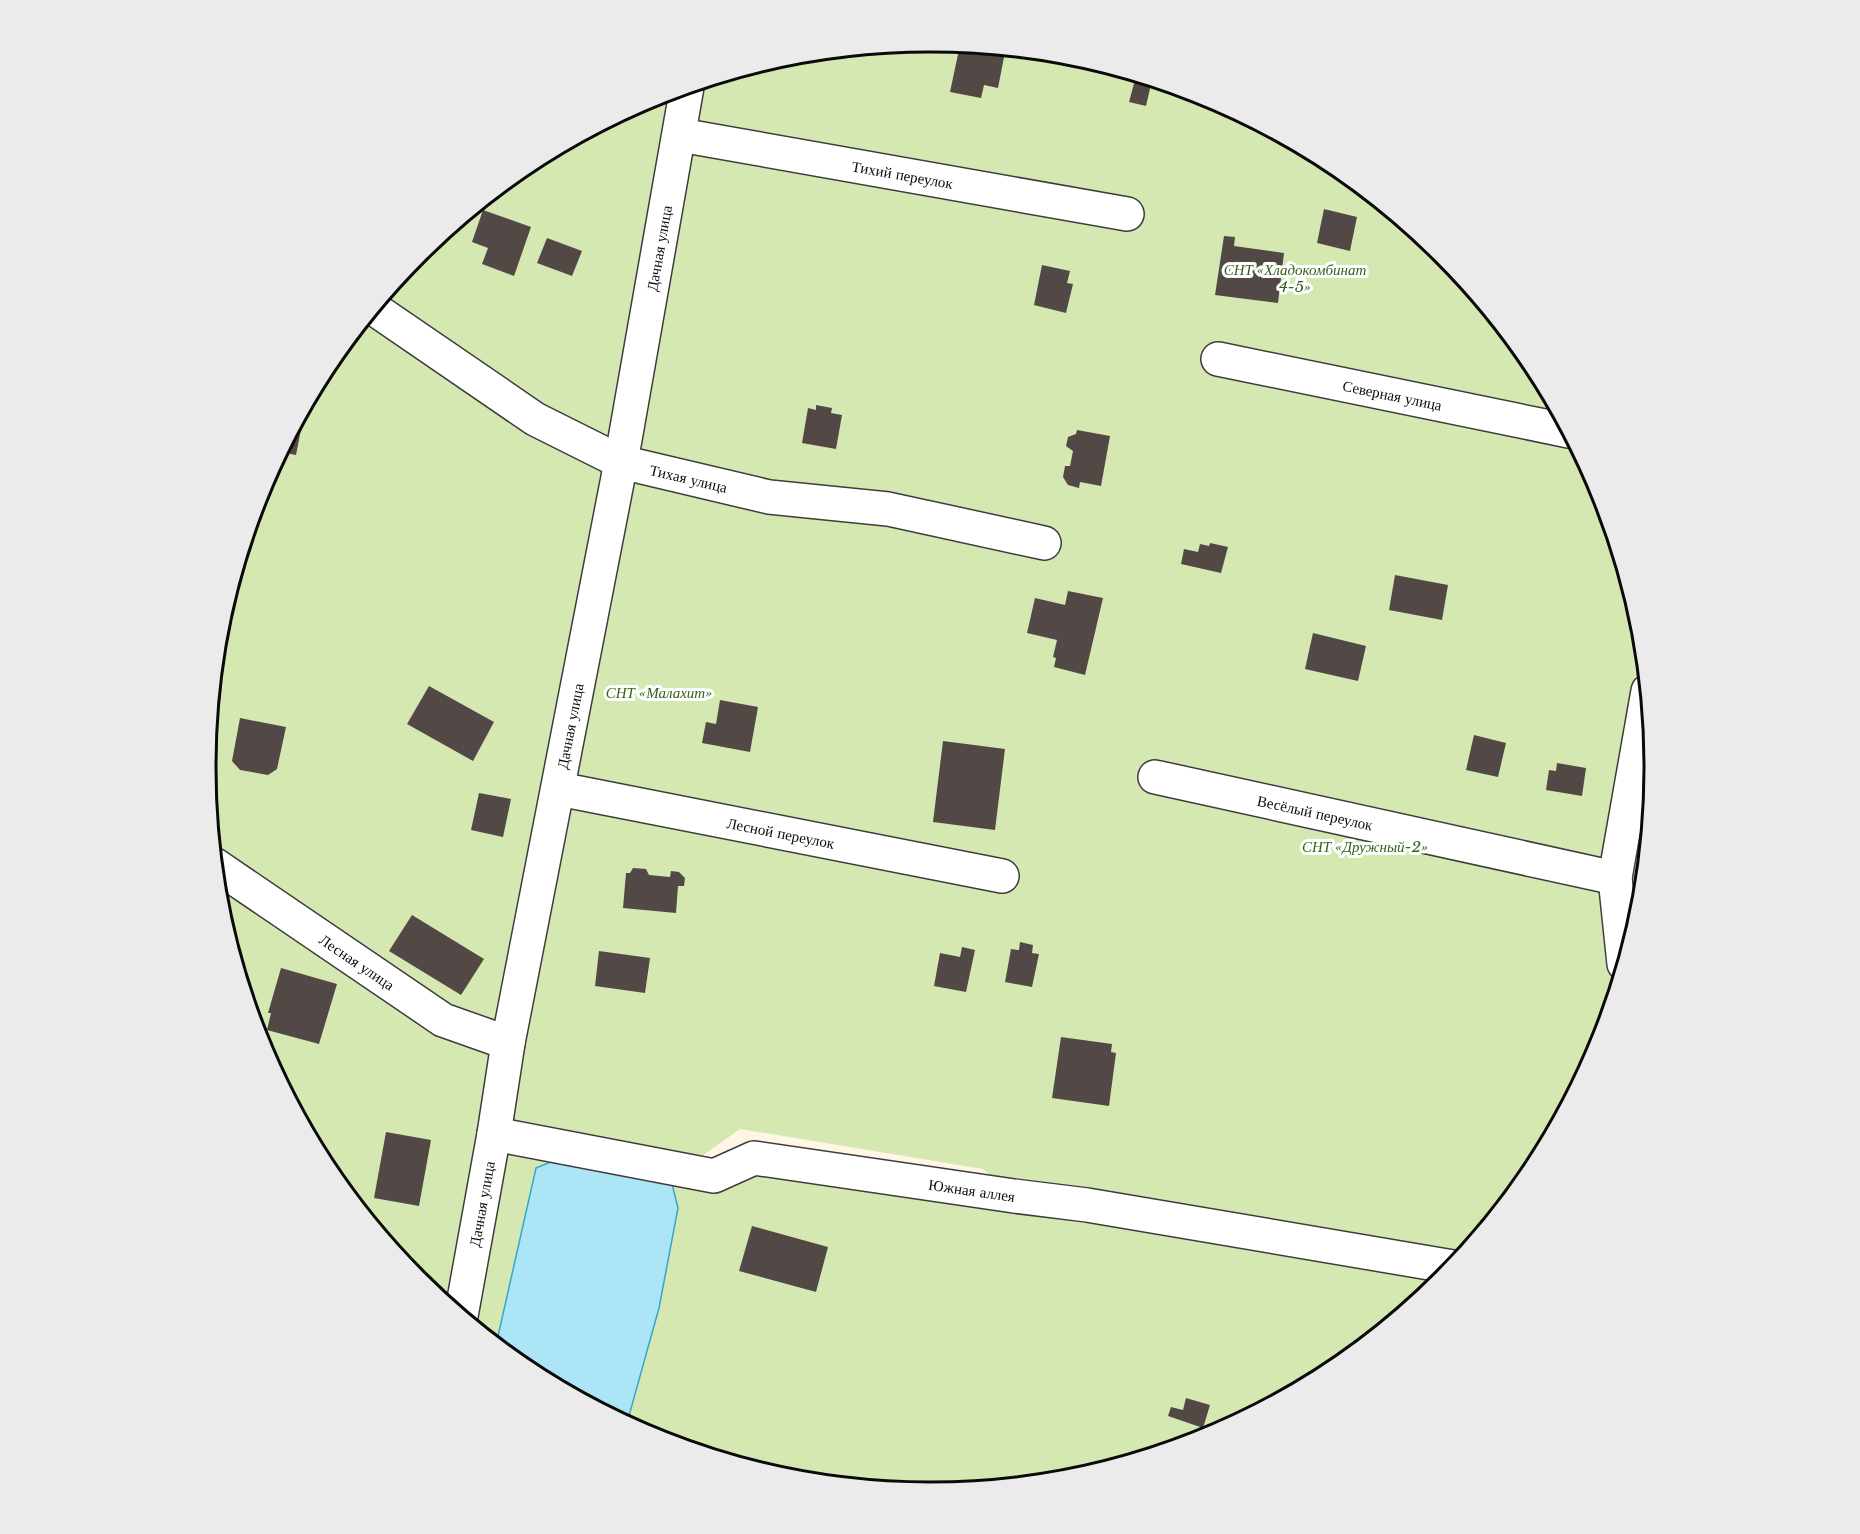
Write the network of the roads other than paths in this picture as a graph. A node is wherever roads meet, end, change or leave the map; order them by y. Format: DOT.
graph roads {
  1 [pos="686,96"];
  2 [pos="680,135"];
  3 [pos="1128,214"];
  4 [pos="380,312"];
  5 [pos="1218,359"];
  6 [pos="1559,429"];
  7 [pos="621,462"];
  8 [pos="1044,543"];
  9 [pos="1643,720"];
  10 [pos="1155,777"];
  11 [pos="559,789"];
  12 [pos="224,871"];
  13 [pos="1002,876"];
  14 [pos="1615,878"];
  15 [pos="1622,944"];
  16 [pos="508,1042"];
  17 [pos="494,1134"];
  18 [pos="1442,1265"];
  19 [pos="463,1307"];
  1 -- 2 [label="street, Дачная улица"];
  2 -- 3 [label="street, Тихий переулок"];
  2 -- 7 [label="street, Дачная улица"];
  4 -- 7 [label="street, Тихая улица"];
  5 -- 6 [label="street, Северная улица"];
  7 -- 8 [label="street, Тихая улица"];
  7 -- 11 [label="street, Дачная улица"];
  9 -- 14 [label="street"];
  10 -- 14 [label="street, Весёлый переулок"];
  11 -- 13 [label="street, Лесной переулок"];
  11 -- 16 [label="street, Дачная улица"];
  12 -- 16 [label="street, Лесная улица"];
  14 -- 15 [label="street"];
  16 -- 17 [label="street, Дачная улица"];
  17 -- 18 [label="street, Южная аллея"];
  17 -- 19 [label="street, Дачная улица"];
}
